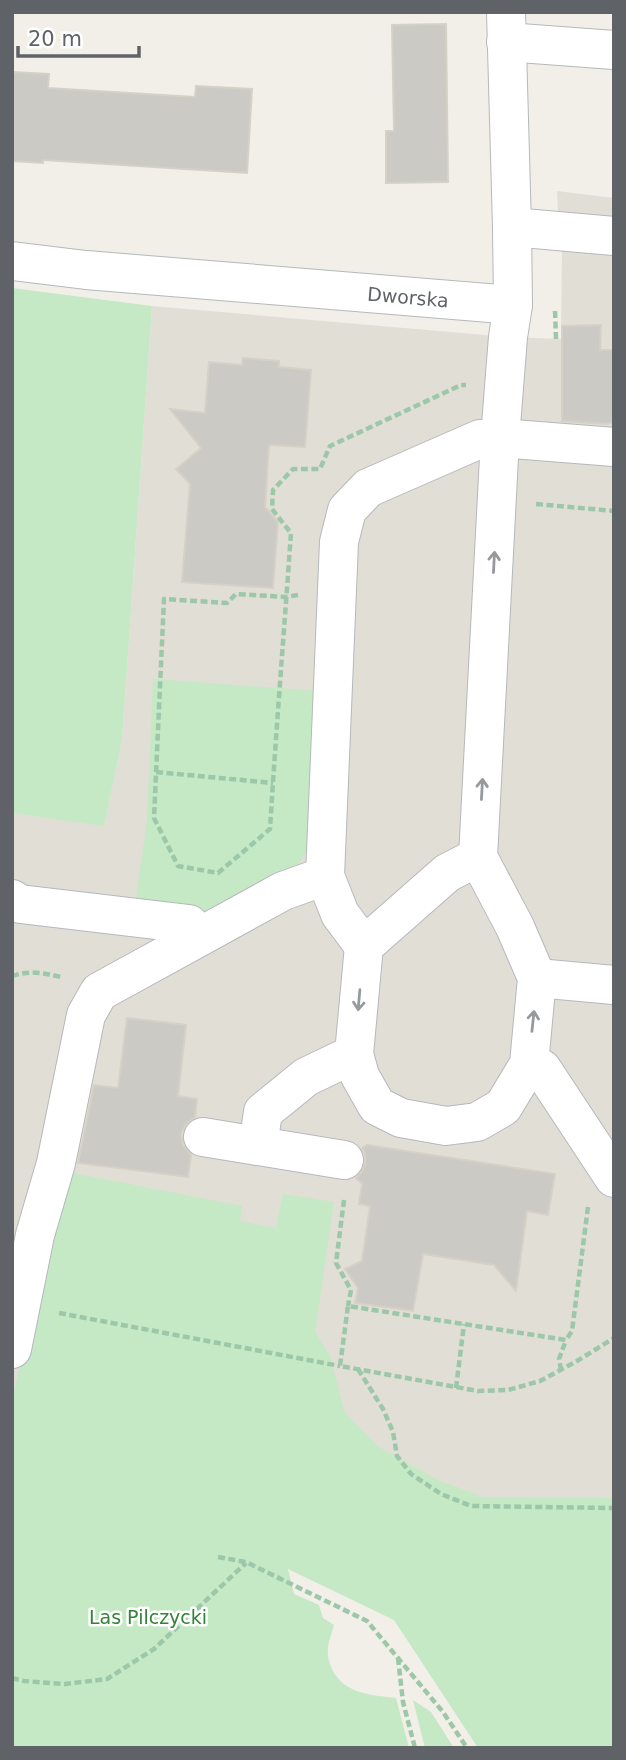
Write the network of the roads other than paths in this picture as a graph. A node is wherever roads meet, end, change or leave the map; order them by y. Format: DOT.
graph roads {
  1 [pos="506,27"];
  2 [pos="614,50"];
  3 [pos="512,227"];
  4 [pos="614,236"];
  5 [pos="12,261"];
  6 [pos="513,306"];
  7 [pos="500,438"];
  8 [pos="614,447"];
  9 [pos="478,857"];
  10 [pos="326,876"];
  11 [pos="12,899"];
  12 [pos="199,937"];
  13 [pos="364,946"];
  14 [pos="537,978"];
  15 [pos="614,985"];
  16 [pos="354,1054"];
  17 [pos="528,1064"];
  18 [pos="203,1137"];
  19 [pos="258,1146"];
  20 [pos="344,1160"];
  21 [pos="605,1165"];
  22 [pos="12,1349"];
  1 -- 2 [label="street"];
  1 -- 3 [label="street"];
  3 -- 4 [label="street"];
  3 -- 6 [label="street"];
  5 -- 6 [label="street, Dworska"];
  6 -- 7 [label="street"];
  7 -- 8 [label="street"];
  9 -- 7 [label="street, one-way"];
  7 -- 10 [label="street"];
  9 -- 13 [label="street"];
  9 -- 14 [label="street"];
  10 -- 12 [label="street"];
  10 -- 13 [label="street"];
  11 -- 12 [label="street"];
  12 -- 22 [label="street"];
  13 -- 16 [label="street, one-way"];
  14 -- 15 [label="street"];
  17 -- 14 [label="street, one-way"];
  16 -- 17 [label="street"];
  16 -- 19 [label="street"];
  17 -- 21 [label="street"];
  18 -- 19 [label="street"];
  19 -- 20 [label="street"];
}
